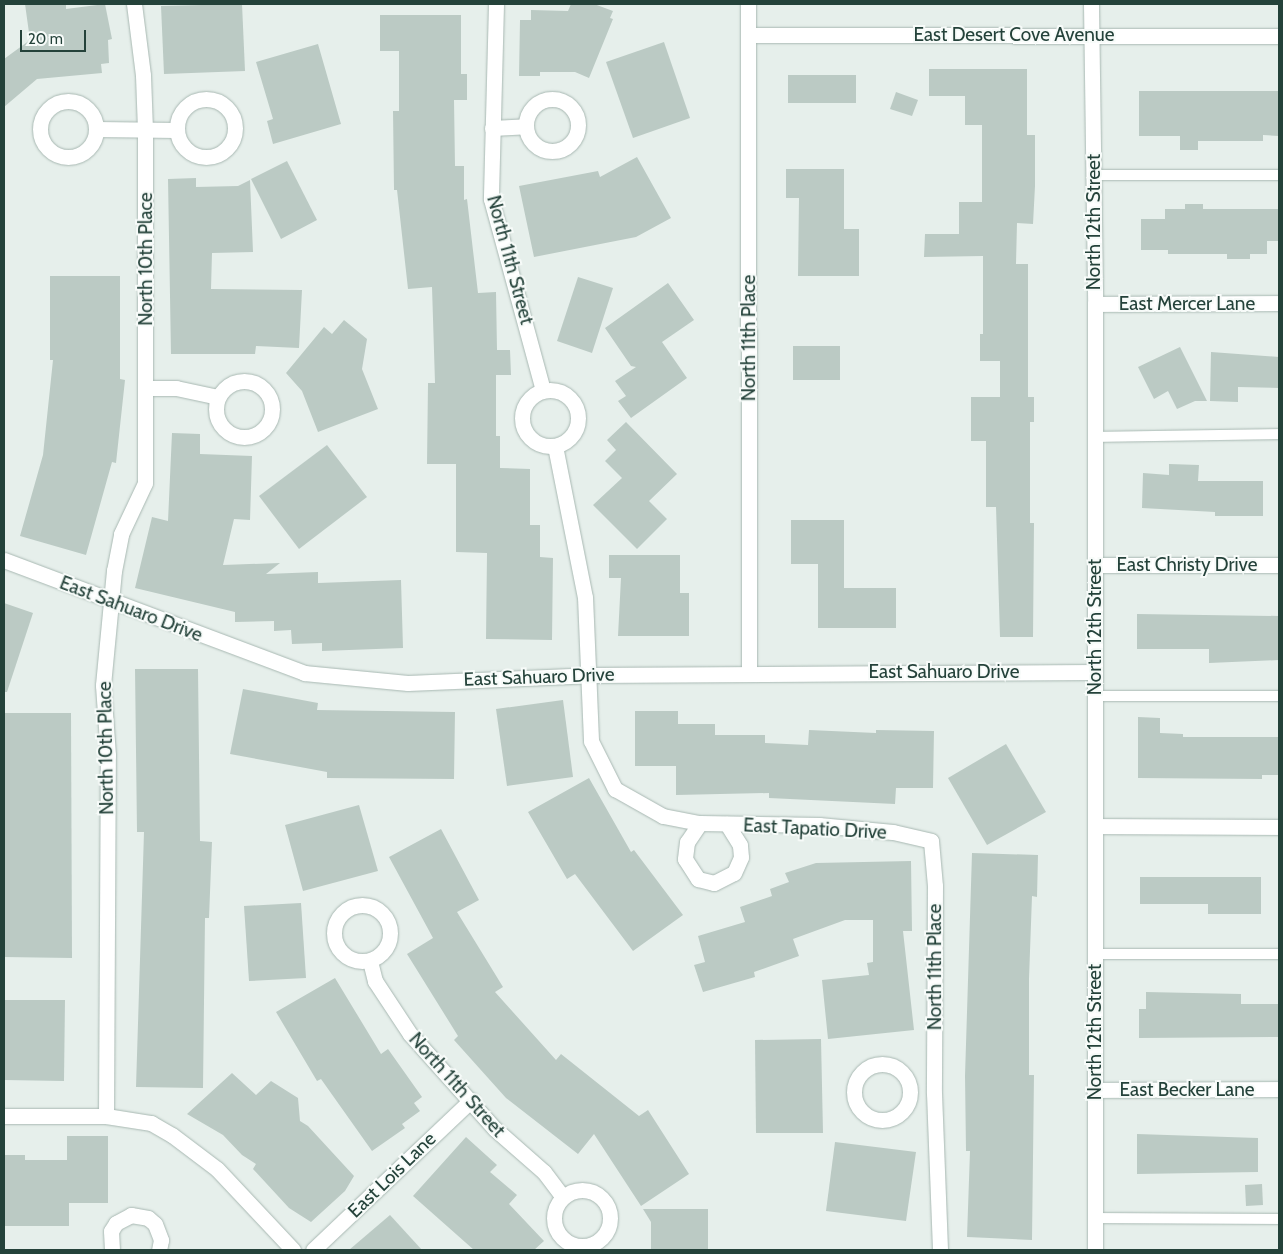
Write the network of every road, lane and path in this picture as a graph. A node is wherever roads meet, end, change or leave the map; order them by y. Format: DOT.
graph roads {
  1 [pos="134,4"];
  2 [pos="496,4"];
  3 [pos="748,4"];
  4 [pos="1091,4"];
  5 [pos="748,35"];
  6 [pos="1093,35"];
  7 [pos="1279,36"];
  8 [pos="526,126"];
  9 [pos="492,128"];
  10 [pos="96,129"];
  11 [pos="145,130"];
  12 [pos="176,130"];
  13 [pos="1094,175"];
  14 [pos="1279,175"];
  15 [pos="1279,303"];
  16 [pos="1095,304"];
  17 [pos="146,388"];
  18 [pos="543,390"];
  19 [pos="218,397"];
  20 [pos="1279,434"];
  21 [pos="1095,437"];
  22 [pos="555,446"];
  23 [pos="4,560"];
  24 [pos="1095,565"];
  25 [pos="1279,565"];
  26 [pos="112,602"];
  27 [pos="749,672"];
  28 [pos="1095,672"];
  29 [pos="588,675"];
  30 [pos="1095,696"];
  31 [pos="1279,696"];
  32 [pos="700,823"];
  33 [pos="728,824"];
  34 [pos="1095,826"];
  35 [pos="1279,827"];
  36 [pos="931,841"];
  37 [pos="1095,954"];
  38 [pos="1279,954"];
  39 [pos="370,961"];
  40 [pos="1094,1090"];
  41 [pos="1279,1090"];
  42 [pos="911,1093"];
  43 [pos="934,1093"];
  44 [pos="471,1100"];
  45 [pos="4,1116"];
  46 [pos="106,1116"];
  47 [pos="562,1197"];
  48 [pos="1095,1218"];
  49 [pos="1279,1219"];
  50 [pos="107,1249"];
  51 [pos="159,1250"];
  52 [pos="293,1250"];
  53 [pos="313,1250"];
  54 [pos="940,1250"];
  55 [pos="1096,1250"];
  1 -- 11 [label="street, North 10th Place"];
  2 -- 9 [label="street, North 11th Street"];
  3 -- 5 [label="street, North 11th Place"];
  4 -- 6 [label="street, North 12th Street"];
  5 -- 6 [label="street, East Desert Cove Avenue"];
  5 -- 27 [label="street, North 11th Place"];
  6 -- 7 [label="street, East Desert Cove Avenue"];
  6 -- 13 [label="street, North 12th Street"];
  8 -- 9 [label="street"];
  9 -- 18 [label="street, North 11th Street"];
  10 -- 11 [label="street"];
  11 -- 12 [label="street"];
  11 -- 17 [label="street, North 10th Place"];
  13 -- 14 [label="lane"];
  13 -- 16 [label="street, North 12th Street"];
  15 -- 16 [label="street, East Mercer Lane"];
  16 -- 21 [label="street, North 12th Street"];
  17 -- 19 [label="street"];
  17 -- 26 [label="street, North 10th Place"];
  18 -- 22 [label="street"];
  18 -- 22 [label="street"];
  20 -- 21 [label="lane"];
  21 -- 24 [label="street, North 12th Street"];
  22 -- 29 [label="street"];
  23 -- 26 [label="street, East Sahuaro Drive"];
  24 -- 25 [label="street, East Christy Drive"];
  24 -- 28 [label="street, North 12th Street"];
  26 -- 29 [label="street, East Sahuaro Drive"];
  26 -- 46 [label="street, North 10th Place"];
  27 -- 28 [label="street, East Sahuaro Drive"];
  27 -- 29 [label="street, East Sahuaro Drive"];
  28 -- 30 [label="street, North 12th Street"];
  29 -- 32 [label="street, East Tapatio Drive"];
  30 -- 31 [label="lane"];
  30 -- 34 [label="street, North 12th Street"];
  32 -- 33 [label="street, East Tapatio Drive"];
  32 -- 33 [label="street, East Tapatio Drive"];
  33 -- 36 [label="street, East Tapatio Drive"];
  34 -- 35 [label="street"];
  34 -- 37 [label="street, North 12th Street"];
  36 -- 43 [label="street, North 11th Place"];
  37 -- 38 [label="lane"];
  37 -- 40 [label="street, North 12th Street"];
  39 -- 44 [label="street, North 11th Street"];
  40 -- 41 [label="street, East Becker Lane"];
  40 -- 48 [label="street, North 12th Street"];
  42 -- 43 [label="street"];
  43 -- 54 [label="street, North 11th Place"];
  44 -- 47 [label="street, North 11th Street"];
  44 -- 53 [label="street, East Lois Lane"];
  45 -- 46 [label="street"];
  46 -- 52 [label="street"];
  48 -- 49 [label="lane"];
  48 -- 55 [label="street, North 12th Street"];
  50 -- 51 [label="street"];
}
